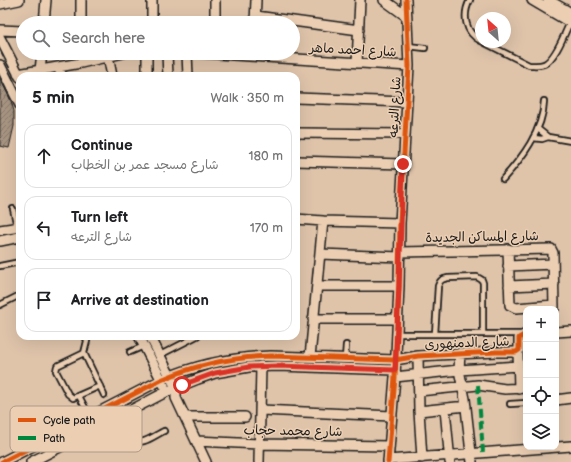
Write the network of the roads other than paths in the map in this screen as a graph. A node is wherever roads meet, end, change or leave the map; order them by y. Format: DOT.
graph roads {
  1 [pos="19,0"];
  2 [pos="46,0"];
  3 [pos="81,0"];
  4 [pos="152,0"];
  5 [pos="215,0"];
  6 [pos="256,0"];
  7 [pos="360,0"];
  8 [pos="384,0"];
  9 [pos="406,0"];
  10 [pos="470,0"];
  11 [pos="532,0"];
  12 [pos="548,0"];
  13 [pos="0,4"];
  14 [pos="45,16"];
  15 [pos="81,16"];
  16 [pos="152,16"];
  17 [pos="215,16"];
  18 [pos="255,16"];
  19 [pos="406,16"];
  20 [pos="571,19"];
  21 [pos="300,24"];
  22 [pos="0,30"];
  23 [pos="359,30"];
  24 [pos="16,31"];
  25 [pos="0,38"];
  26 [pos="475,38"];
  27 [pos="408,46"];
  28 [pos="425,48"];
  29 [pos="496,48"];
  30 [pos="300,59"];
  31 [pos="41,60"];
  32 [pos="76,60"];
  33 [pos="109,60"];
  34 [pos="147,60"];
  35 [pos="167,60"];
  36 [pos="187,60"];
  37 [pos="357,63"];
  38 [pos="0,65"];
  39 [pos="409,66"];
  40 [pos="58,67"];
  41 [pos="40,70"];
  42 [pos="17,72"];
  43 [pos="32,72"];
  44 [pos="60,72"];
  45 [pos="111,72"];
  46 [pos="147,72"];
  47 [pos="168,72"];
  48 [pos="188,72"];
  49 [pos="16,97"];
  50 [pos="300,98"];
  51 [pos="544,101"];
  52 [pos="406,102"];
  53 [pos="538,129"];
  54 [pos="300,133"];
  55 [pos="405,134"];
  56 [pos="548,136"];
  57 [pos="533,138"];
  58 [pos="571,141"];
  59 [pos="300,161"];
  60 [pos="403,164"];
  61 [pos="504,179"];
  62 [pos="13,209"];
  63 [pos="300,219"];
  64 [pos="324,221"];
  65 [pos="400,223"];
  66 [pos="16,228"];
  67 [pos="0,230"];
  68 [pos="16,238"];
  69 [pos="0,241"];
  70 [pos="508,250"];
  71 [pos="320,254"];
  72 [pos="400,254"];
  73 [pos="16,263"];
  74 [pos="554,264"];
  75 [pos="0,266"];
  76 [pos="508,266"];
  77 [pos="554,284"];
  78 [pos="317,286"];
  79 [pos="399,286"];
  80 [pos="509,286"];
  81 [pos="16,297"];
  82 [pos="0,298"];
  83 [pos="1,304"];
  84 [pos="554,306"];
  85 [pos="523,308"];
  86 [pos="314,319"];
  87 [pos="397,319"];
  88 [pos="571,330"];
  89 [pos="559,332"];
  90 [pos="397,334"];
  91 [pos="436,334"];
  92 [pos="483,334"];
  93 [pos="523,334"];
  94 [pos="523,336"];
  95 [pos="87,340"];
  96 [pos="141,340"];
  97 [pos="152,340"];
  98 [pos="189,340"];
  99 [pos="346,345"];
  100 [pos="144,346"];
  101 [pos="518,351"];
  102 [pos="130,352"];
  103 [pos="84,353"];
  104 [pos="460,354"];
  105 [pos="160,355"];
  106 [pos="418,356"];
  107 [pos="310,357"];
  108 [pos="345,358"];
  109 [pos="395,360"];
  110 [pos="261,366"];
  111 [pos="518,366"];
  112 [pos="460,370"];
  113 [pos="395,374"];
  114 [pos="419,375"];
  115 [pos="171,376"];
  116 [pos="162,380"];
  117 [pos="100,386"];
  118 [pos="462,387"];
  119 [pos="522,389"];
  120 [pos="172,390"];
  121 [pos="419,391"];
  122 [pos="104,395"];
  123 [pos="79,396"];
  124 [pos="571,398"];
  125 [pos="559,400"];
  126 [pos="523,403"];
  127 [pos="510,404"];
  128 [pos="82,406"];
  129 [pos="111,406"];
  130 [pos="141,406"];
  131 [pos="466,406"];
  132 [pos="445,409"];
  133 [pos="261,410"];
  134 [pos="419,411"];
  135 [pos="392,416"];
  136 [pos="185,417"];
  137 [pos="245,417"];
  138 [pos="164,431"];
  139 [pos="196,441"];
  140 [pos="142,442"];
  141 [pos="260,444"];
  142 [pos="389,446"];
  143 [pos="571,446"];
  144 [pos="21,452"];
  145 [pos="51,452"];
  146 [pos="422,458"];
  147 [pos="471,458"];
  148 [pos="450,459"];
  149 [pos="406,460"];
  150 [pos="388,461"];
  151 [pos="2,462"];
  152 [pos="32,462"];
  153 [pos="206,462"];
  154 [pos="259,462"];
  1 -- 13 [label="street"];
  2 -- 14 [label="street"];
  3 -- 15 [label="street"];
  4 -- 16 [label="street"];
  5 -- 17 [label="street"];
  6 -- 18 [label="street"];
  7 -- 23 [label="street"];
  8 -- 19 [label="street"];
  9 -- 19 [label="street, شارع الترعه"];
  10 -- 26 [label="lane"];
  11 -- 20 [label="street"];
  12 -- 20 [label="street"];
  19 -- 27 [label="street, شارع الترعه"];
  20 -- 29 [label="lane"];
  21 -- 23 [label="street"];
  22 -- 24 [label="street"];
  23 -- 37 [label="street"];
  25 -- 42 [label="street"];
  27 -- 28 [label="lane"];
  27 -- 39 [label="street, شارع الترعه"];
  30 -- 37 [label="street, شارع احمد ماهر"];
  31 -- 41 [label="street"];
  32 -- 40 [label="street"];
  33 -- 45 [label="street"];
  34 -- 46 [label="street"];
  35 -- 47 [label="street"];
  36 -- 48 [label="street"];
  37 -- 39 [label="street, شارع احمد ماهر"];
  38 -- 49 [label="street"];
  39 -- 52 [label="street, شارع الترعه"];
  40 -- 41 [label="street"];
  40 -- 44 [label="street"];
  41 -- 43 [label="street"];
  50 -- 52 [label="street"];
  51 -- 53 [label="lane"];
  52 -- 55 [label="street, شارع الترعه"];
  53 -- 56 [label="lane"];
  53 -- 57 [label="lane"];
  54 -- 55 [label="street"];
  55 -- 60 [label="street, شارع الترعه"];
  56 -- 57 [label="lane"];
  56 -- 58 [label="lane"];
  57 -- 61 [label="lane"];
  59 -- 60 [label="street"];
  60 -- 65 [label="street, شارع الترعه"];
  62 -- 66 [label="lane"];
  63 -- 64 [label="street"];
  64 -- 65 [label="street"];
  64 -- 71 [label="street"];
  65 -- 72 [label="street, شارع الترعه"];
  66 -- 67 [label="street"];
  66 -- 68 [label="street"];
  68 -- 69 [label="street"];
  70 -- 72 [label="street, شارع المساكن الجديدة"];
  70 -- 74 [label="street, شارع المساكن الجديدة"];
  70 -- 76 [label="street"];
  71 -- 72 [label="street, شارع المساكن الجديدة"];
  71 -- 78 [label="street"];
  72 -- 79 [label="street, شارع الترعه"];
  73 -- 75 [label="lane"];
  74 -- 76 [label="street"];
  74 -- 77 [label="street, شارع المساكن الجديدة"];
  76 -- 80 [label="street"];
  77 -- 80 [label="street"];
  77 -- 84 [label="street, شارع المساكن الجديدة"];
  78 -- 79 [label="street"];
  78 -- 86 [label="street"];
  79 -- 87 [label="street, شارع الترعه"];
  80 -- 85 [label="street"];
  81 -- 83 [label="lane"];
  82 -- 83 [label="lane"];
  86 -- 87 [label="street"];
  86 -- 107 [label="street"];
  87 -- 90 [label="street, شارع الترعه"];
  88 -- 89 [label="street"];
  90 -- 91 [label="lane"];
  90 -- 109 [label="street, شارع الترعه"];
  91 -- 92 [label="lane"];
  91 -- 92 [label="lane"];
  92 -- 93 [label="lane"];
  94 -- 101 [label="street, شارع الدمنهورى"];
  95 -- 103 [label="lane"];
  96 -- 100 [label="street"];
  97 -- 105 [label="street"];
  98 -- 105 [label="lane"];
  99 -- 108 [label="lane"];
  100 -- 102 [label="lane"];
  100 -- 116 [label="street"];
  101 -- 104 [label="street, شارع الدمنهورى"];
  101 -- 111 [label="street"];
  103 -- 117 [label="lane"];
  103 -- 123 [label="lane"];
  104 -- 106 [label="street, شارع الدمنهورى"];
  104 -- 112 [label="street"];
  105 -- 115 [label="street"];
  106 -- 109 [label="street, شارع الدمنهورى"];
  106 -- 114 [label="street"];
  107 -- 108 [label="street, شارع الدمنهورى"];
  107 -- 115 [label="street, شارع الدمنهورى"];
  108 -- 109 [label="street, شارع الدمنهورى"];
  109 -- 113 [label="street, شارع الترعه"];
  110 -- 113 [label="street"];
  110 -- 120 [label="street"];
  110 -- 133 [label="street"];
  111 -- 112 [label="street"];
  111 -- 119 [label="street"];
  112 -- 114 [label="street"];
  112 -- 118 [label="street"];
  113 -- 114 [label="street"];
  113 -- 135 [label="street, شارع الترعه"];
  114 -- 121 [label="street"];
  115 -- 116 [label="street, شارع الدمنهورى"];
  115 -- 120 [label="street"];
  116 -- 120 [label="street"];
  116 -- 129 [label="street, شارع الدمنهورى"];
  117 -- 122 [label="lane"];
  117 -- 123 [label="lane"];
  118 -- 119 [label="street"];
  118 -- 121 [label="street"];
  118 -- 131 [label="street"];
  120 -- 130 [label="street"];
  120 -- 136 [label="street"];
  121 -- 134 [label="street"];
  123 -- 128 [label="lane"];
  124 -- 125 [label="street"];
  126 -- 127 [label="lane"];
  131 -- 132 [label="street"];
  131 -- 147 [label="street"];
  132 -- 134 [label="street"];
  132 -- 148 [label="street"];
  133 -- 135 [label="street"];
  133 -- 141 [label="street"];
  134 -- 146 [label="street"];
  135 -- 142 [label="street, شارع الترعه"];
  136 -- 137 [label="street"];
  136 -- 139 [label="street"];
  138 -- 140 [label="lane"];
  139 -- 141 [label="street, شارع محمد حجاب"];
  139 -- 153 [label="street"];
  141 -- 142 [label="street, شارع محمد حجاب"];
  141 -- 154 [label="street"];
  142 -- 150 [label="street, شارع الترعه"];
  143 -- 147 [label="street"];
  144 -- 151 [label="street, شارع الدمنهورى"];
  145 -- 152 [label="street"];
  146 -- 148 [label="street"];
  146 -- 149 [label="street"];
  147 -- 148 [label="street"];
  149 -- 150 [label="street"];
}
